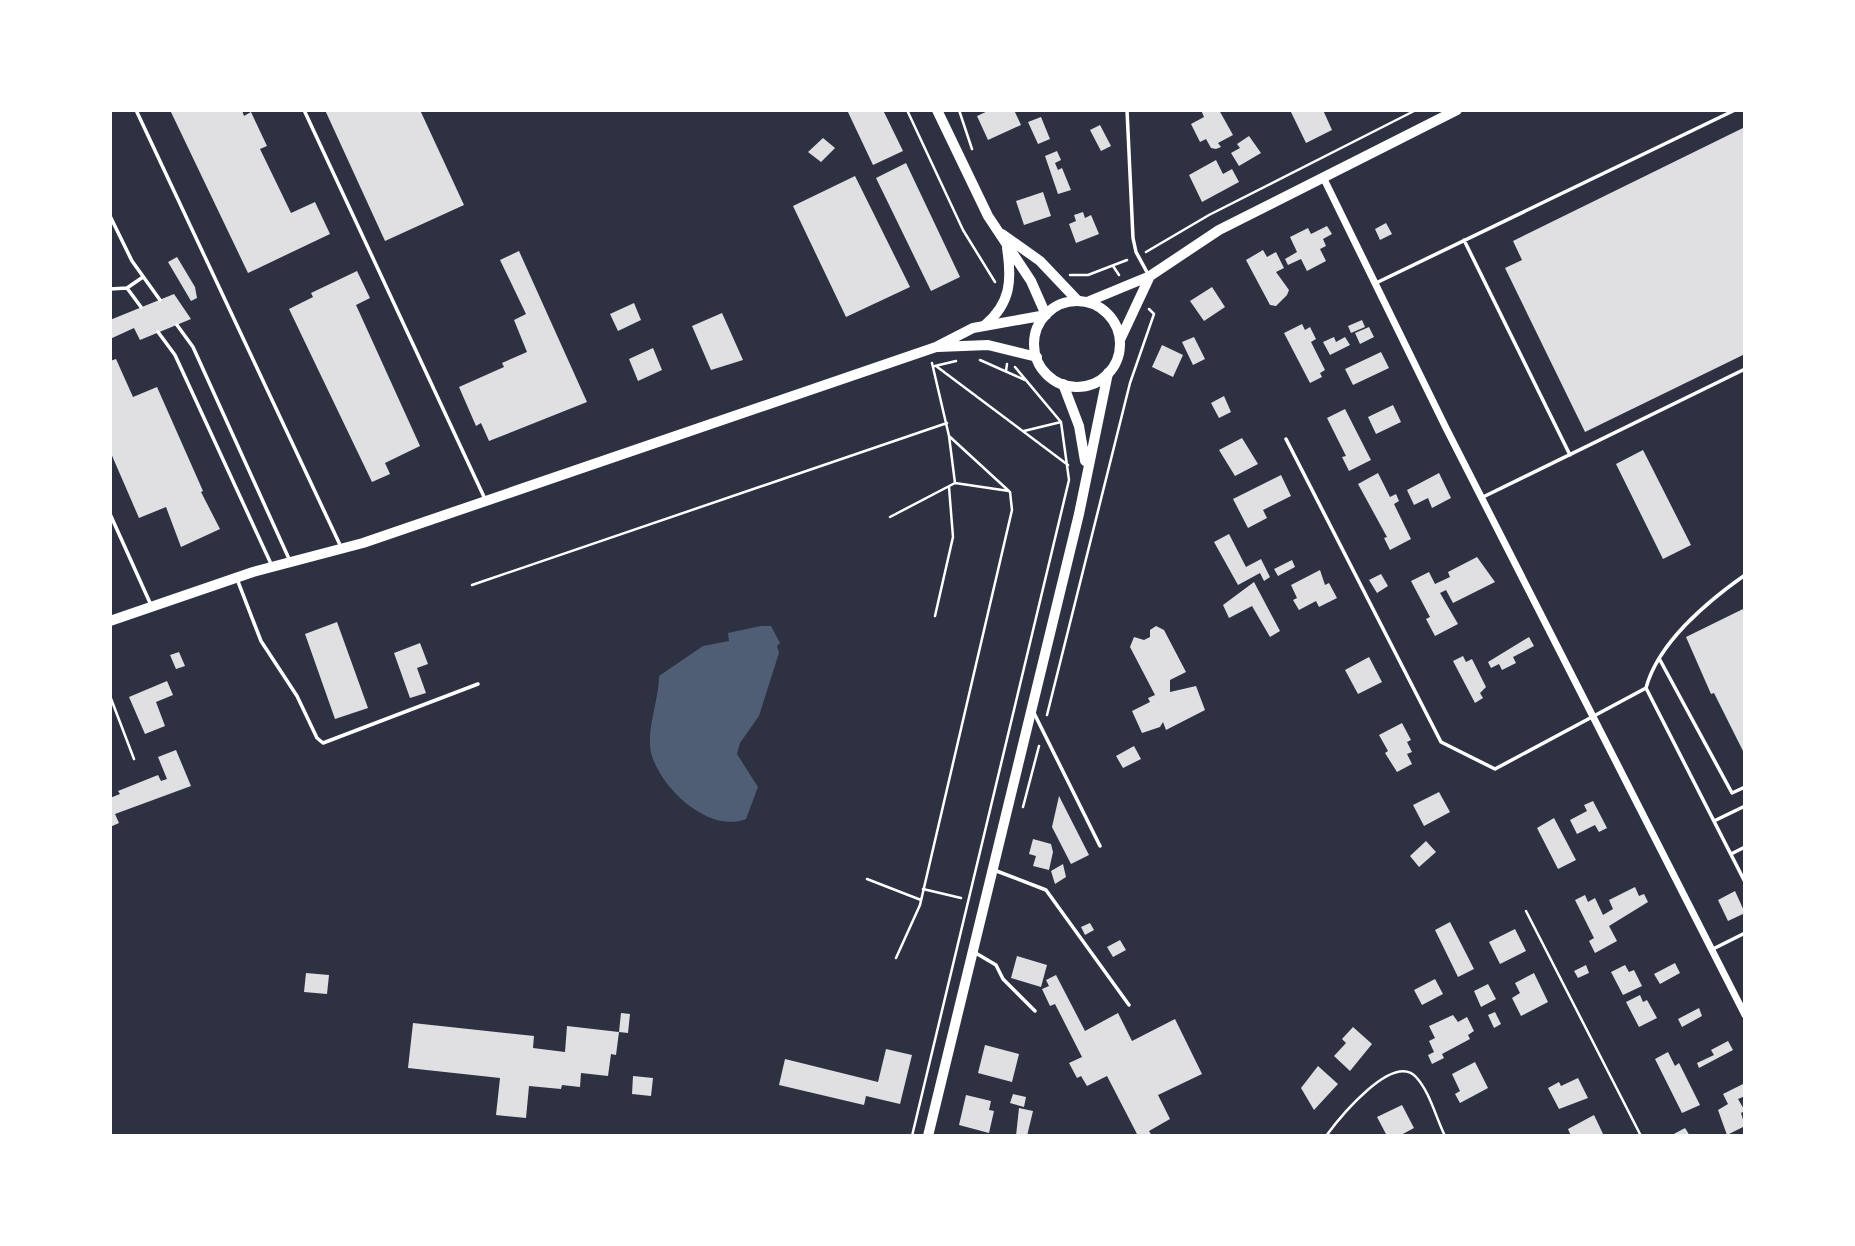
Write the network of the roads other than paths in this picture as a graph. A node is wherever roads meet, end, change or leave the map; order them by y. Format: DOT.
graph roads {
  1 [pos="136,110"];
  2 [pos="304,110"];
  3 [pos="937,110"];
  4 [pos="1127,110"];
  5 [pos="1457,110"];
  6 [pos="1735,110"];
  7 [pos="1323,177"];
  8 [pos="110,216"];
  9 [pos="995,230"];
  10 [pos="1464,240"];
  11 [pos="1007,248"];
  12 [pos="1150,276"];
  13 [pos="144,277"];
  14 [pos="1376,283"];
  15 [pos="127,288"];
  16 [pos="110,289"];
  17 [pos="160,300"];
  18 [pos="1083,301"];
  19 [pos="141,307"];
  20 [pos="1046,315"];
  21 [pos="985,324"];
  22 [pos="177,325"];
  23 [pos="158,332"];
  24 [pos="1120,340"];
  25 [pos="931,349"];
  26 [pos="1037,357"];
  27 [pos="1745,369"];
  28 [pos="1108,373"];
  29 [pos="1063,384"];
  30 [pos="1286,439"];
  31 [pos="1570,455"];
  32 [pos="1086,469"];
  33 [pos="1482,498"];
  34 [pos="486,501"];
  35 [pos="110,514"];
  36 [pos="342,549"];
  37 [pos="291,563"];
  38 [pos="272,568"];
  39 [pos="1745,575"];
  40 [pos="237,578"];
  41 [pos="152,607"];
  42 [pos="110,621"];
  43 [pos="1660,659"];
  44 [pos="478,684"];
  45 [pos="1646,688"];
  46 [pos="1031,708"];
  47 [pos="1592,716"];
  48 [pos="1745,787"];
  49 [pos="1745,806"];
  50 [pos="1714,821"];
  51 [pos="1100,846"];
  52 [pos="1745,847"];
  53 [pos="1730,854"];
  54 [pos="992,870"];
  55 [pos="1745,882"];
  56 [pos="1745,933"];
  57 [pos="1712,950"];
  58 [pos="972,951"];
  59 [pos="1129,1005"];
  60 [pos="1035,1011"];
  61 [pos="1745,1015"];
  62 [pos="928,1136"];
  1 -- 36 [label="lane"];
  2 -- 34 [label="lane"];
  3 -- 9 [label="street"];
  4 -- 12 [label="lane"];
  5 -- 7 [label="main road"];
  6 -- 10 [label="lane"];
  7 -- 12 [label="main road"];
  7 -- 14 [label="street"];
  8 -- 13 [label="lane"];
  9 -- 11 [label="street"];
  9 -- 18 [label="street"];
  10 -- 14 [label="lane"];
  10 -- 31 [label="lane"];
  11 -- 20 [label="street"];
  11 -- 21 [label="street"];
  12 -- 18 [label="main road"];
  12 -- 24 [label="main road"];
  13 -- 15 [label="lane"];
  13 -- 17 [label="lane"];
  14 -- 33 [label="street"];
  15 -- 16 [label="lane"];
  15 -- 19 [label="lane"];
  18 -- 20 [label="main road"];
  18 -- 24 [label="main road"];
  20 -- 21 [label="main road"];
  20 -- 26 [label="main road"];
  21 -- 25 [label="main road"];
  22 -- 37 [label="lane"];
  23 -- 38 [label="lane"];
  24 -- 28 [label="main road"];
  25 -- 26 [label="main road"];
  25 -- 34 [label="main road"];
  26 -- 29 [label="main road"];
  27 -- 31 [label="lane"];
  28 -- 29 [label="main road"];
  28 -- 32 [label="street"];
  29 -- 32 [label="street"];
  30 -- 47 [label="lane"];
  31 -- 33 [label="lane"];
  32 -- 46 [label="street"];
  33 -- 47 [label="street"];
  34 -- 36 [label="main road"];
  35 -- 41 [label="lane"];
  36 -- 37 [label="main road"];
  37 -- 38 [label="main road"];
  38 -- 40 [label="main road"];
  39 -- 43 [label="lane"];
  40 -- 41 [label="main road"];
  40 -- 44 [label="lane"];
  41 -- 42 [label="main road"];
  43 -- 45 [label="lane"];
  43 -- 48 [label="lane"];
  45 -- 47 [label="lane"];
  45 -- 50 [label="lane"];
  46 -- 51 [label="lane"];
  46 -- 54 [label="street"];
  47 -- 57 [label="street"];
  49 -- 50 [label="lane"];
  50 -- 53 [label="lane"];
  52 -- 53 [label="lane"];
  53 -- 55 [label="lane"];
  54 -- 58 [label="street"];
  54 -- 59 [label="lane"];
  56 -- 57 [label="lane"];
  57 -- 61 [label="street"];
  58 -- 60 [label="lane"];
  58 -- 62 [label="street"];
}
